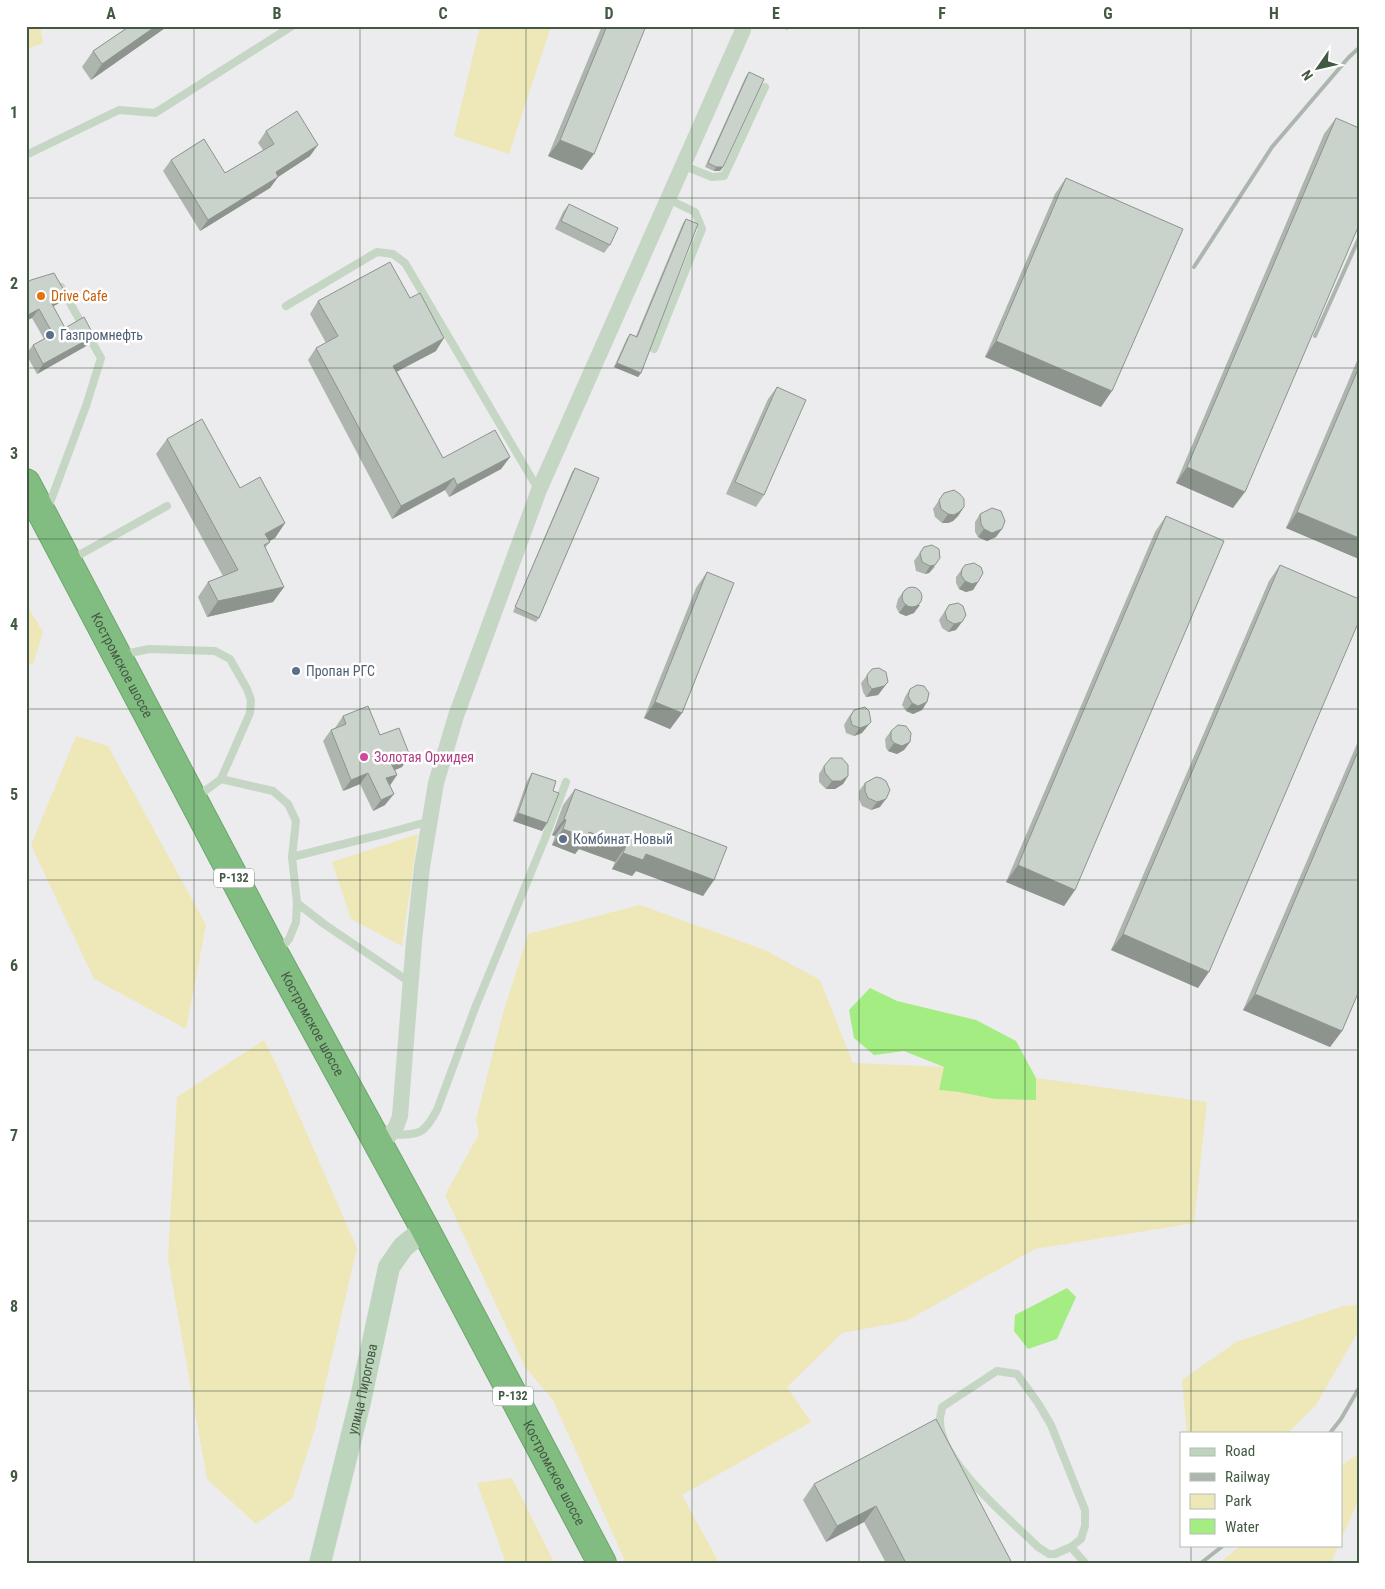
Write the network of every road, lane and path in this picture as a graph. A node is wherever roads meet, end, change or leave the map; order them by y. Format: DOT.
graph roads {
  1 [pos="292,26"];
  2 [pos="744,27"];
  3 [pos="764,87"];
  4 [pos="26,155"];
  5 [pos="682,165"];
  6 [pos="668,198"];
  7 [pos="59,282"];
  8 [pos="286,306"];
  9 [pos="654,349"];
  10 [pos="26,483"];
  11 [pos="539,490"];
  12 [pos="167,506"];
  13 [pos="44,517"];
  14 [pos="68,561"];
  15 [pos="118,656"];
  16 [pos="221,779"];
  17 [pos="566,782"];
  18 [pos="193,800"];
  19 [pos="430,820"];
  20 [pos="292,857"];
  21 [pos="297,903"];
  22 [pos="275,955"];
  23 [pos="410,983"];
  24 [pos="386,1141"];
  25 [pos="424,1229"];
  26 [pos="1071,1547"];
  27 [pos="320,1563"];
  28 [pos="602,1563"];
  29 [pos="1085,1563"];
  1 -- 4 [label="lane"];
  2 -- 5 [label="street"];
  3 -- 5 [label="lane"];
  5 -- 6 [label="street"];
  6 -- 9 [label="lane"];
  6 -- 11 [label="street"];
  7 -- 13 [label="lane"];
  8 -- 11 [label="lane"];
  10 -- 13 [label="highway, Костромское шоссе / Р-132"];
  11 -- 19 [label="street"];
  12 -- 14 [label="lane"];
  13 -- 14 [label="highway, Костромское шоссе / Р-132"];
  14 -- 15 [label="highway, Костромское шоссе / Р-132"];
  15 -- 16 [label="lane"];
  15 -- 18 [label="highway, Костромское шоссе / Р-132"];
  16 -- 18 [label="lane"];
  16 -- 20 [label="lane"];
  17 -- 24 [label="lane"];
  18 -- 22 [label="highway, Костромское шоссе / Р-132"];
  19 -- 20 [label="lane"];
  19 -- 23 [label="street"];
  20 -- 21 [label="lane"];
  21 -- 22 [label="lane"];
  21 -- 23 [label="lane"];
  22 -- 24 [label="highway, Костромское шоссе / Р-132"];
  23 -- 24 [label="street"];
  24 -- 25 [label="highway, Костромское шоссе / Р-132"];
  25 -- 27 [label="street, улица Пирогова"];
  25 -- 28 [label="highway, Костромское шоссе / Р-132"];
  26 -- 26 [label="lane"];
  26 -- 29 [label="lane"];
}
